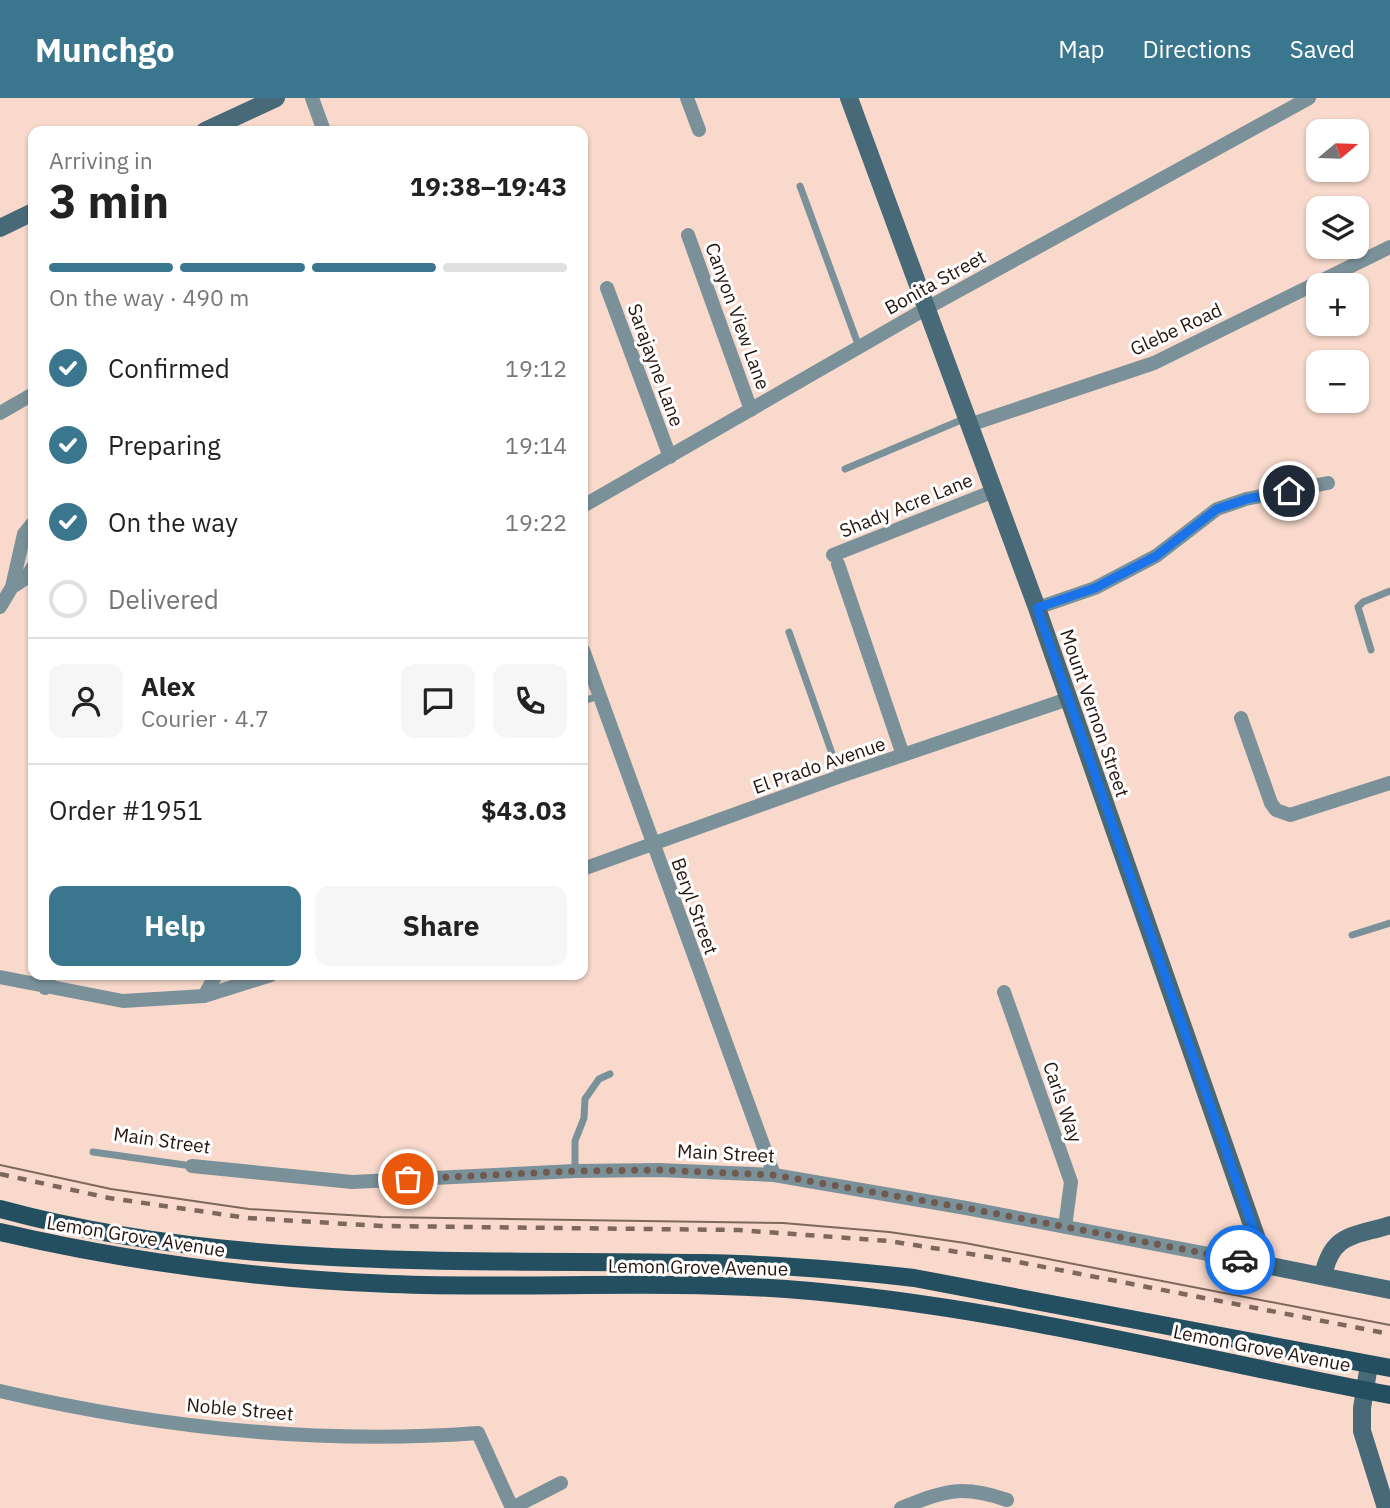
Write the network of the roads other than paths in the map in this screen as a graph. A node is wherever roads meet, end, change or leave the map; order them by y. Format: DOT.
graph roads {
  1 [pos="276,98"];
  2 [pos="312,98"];
  3 [pos="687,98"];
  4 [pos="849,98"];
  5 [pos="1309,98"];
  6 [pos="216,126"];
  7 [pos="322,126"];
  8 [pos="699,130"];
  9 [pos="800,186"];
  10 [pos="28,214"];
  11 [pos="0,228"];
  12 [pos="688,235"];
  13 [pos="1390,247"];
  14 [pos="607,288"];
  15 [pos="926,308"];
  16 [pos="859,347"];
  17 [pos="28,397"];
  18 [pos="751,410"];
  19 [pos="0,413"];
  20 [pos="968,421"];
  21 [pos="670,457"];
  22 [pos="845,469"];
  23 [pos="1328,483"];
  24 [pos="994,491"];
  25 [pos="588,503"];
  26 [pos="28,529"];
  27 [pos="28,575"];
  28 [pos="12,587"];
  29 [pos="1390,591"];
  30 [pos="0,607"];
  31 [pos="1037,608"];
  32 [pos="789,632"];
  33 [pos="1371,650"];
  34 [pos="588,664"];
  35 [pos="599,696"];
  36 [pos="588,699"];
  37 [pos="1068,699"];
  38 [pos="1241,718"];
  39 [pos="903,755"];
  40 [pos="841,776"];
  41 [pos="1390,783"];
  42 [pos="652,845"];
  43 [pos="588,867"];
  44 [pos="1390,923"];
  45 [pos="1352,935"];
  46 [pos="0,977"];
  47 [pos="28,979"];
  48 [pos="213,980"];
  49 [pos="255,980"];
  50 [pos="47,981"];
  51 [pos="1004,992"];
  52 [pos="204,996"];
  53 [pos="610,1074"];
  54 [pos="93,1152"];
  55 [pos="192,1166"];
  56 [pos="575,1171"];
  57 [pos="774,1175"];
  58 [pos="0,1209"];
  59 [pos="1390,1225"];
  60 [pos="1065,1227"];
  61 [pos="0,1232"];
  62 [pos="622,1262"];
  63 [pos="1266,1265"];
  64 [pos="1323,1276"];
  65 [pos="623,1285"];
  66 [pos="1390,1290"];
  67 [pos="1369,1365"];
  68 [pos="1390,1368"];
  69 [pos="1366,1390"];
  70 [pos="0,1391"];
  71 [pos="1390,1395"];
  72 [pos="561,1483"];
  73 [pos="1383,1483"];
  74 [pos="1007,1500"];
  75 [pos="512,1508"];
  76 [pos="901,1508"];
  77 [pos="1386,1508"];
  1 -- 6 [label="street"];
  2 -- 7 [label="street"];
  3 -- 8 [label="street"];
  4 -- 15 [label="street, Mount Vernon Street"];
  5 -- 15 [label="street, Bonita Street"];
  9 -- 16 [label="lane"];
  10 -- 11 [label="street"];
  12 -- 18 [label="street, Canyon View Lane"];
  13 -- 20 [label="street, Glebe Road"];
  14 -- 21 [label="street, Sarajayne Lane"];
  15 -- 16 [label="street, Bonita Street"];
  15 -- 20 [label="street, Mount Vernon Street"];
  16 -- 18 [label="street, Bonita Street"];
  17 -- 19 [label="street"];
  18 -- 21 [label="street, Bonita Street"];
  20 -- 22 [label="lane"];
  20 -- 24 [label="street, Mount Vernon Street"];
  21 -- 25 [label="street, Bonita Street"];
  23 -- 31 [label="street"];
  24 -- 31 [label="street, Mount Vernon Street"];
  24 -- 39 [label="street, Shady Acre Lane"];
  26 -- 28 [label="street"];
  27 -- 28 [label="street"];
  28 -- 30 [label="street"];
  29 -- 33 [label="lane"];
  31 -- 37 [label="street, Mount Vernon Street"];
  32 -- 40 [label="lane"];
  34 -- 35 [label="street, Beryl Street"];
  35 -- 36 [label="lane"];
  35 -- 42 [label="street, Beryl Street"];
  37 -- 39 [label="street, El Prado Avenue"];
  37 -- 63 [label="street, Mount Vernon Street"];
  38 -- 41 [label="street"];
  39 -- 40 [label="street, El Prado Avenue"];
  40 -- 42 [label="street, El Prado Avenue"];
  42 -- 43 [label="street, El Prado Avenue"];
  42 -- 57 [label="street, Beryl Street"];
  44 -- 45 [label="lane"];
  46 -- 47 [label="street"];
  48 -- 52 [label="street"];
  49 -- 52 [label="street"];
  50 -- 52 [label="street"];
  51 -- 60 [label="street, Carls Way"];
  53 -- 56 [label="lane"];
  54 -- 55 [label="lane, Main Street"];
  55 -- 56 [label="street, Main Street"];
  56 -- 57 [label="street, Main Street"];
  57 -- 60 [label="street, Main Street"];
  58 -- 62 [label="main road, Lemon Grove Avenue"];
  59 -- 64 [label="street"];
  60 -- 63 [label="street, Main Street"];
  61 -- 65 [label="main road, Lemon Grove Avenue"];
  62 -- 65 [label="main road"];
  62 -- 67 [label="main road, Lemon Grove Avenue"];
  63 -- 64 [label="street, Main Street"];
  64 -- 66 [label="street, Main Street"];
  65 -- 69 [label="main road, Lemon Grove Avenue"];
  67 -- 68 [label="main road, Lemon Grove Avenue"];
  67 -- 69 [label="street"];
  69 -- 71 [label="main road, Lemon Grove Avenue"];
  69 -- 73 [label="street"];
  70 -- 75 [label="street, Noble Street"];
  72 -- 75 [label="street"];
  73 -- 77 [label="street"];
  74 -- 76 [label="street"];
}
